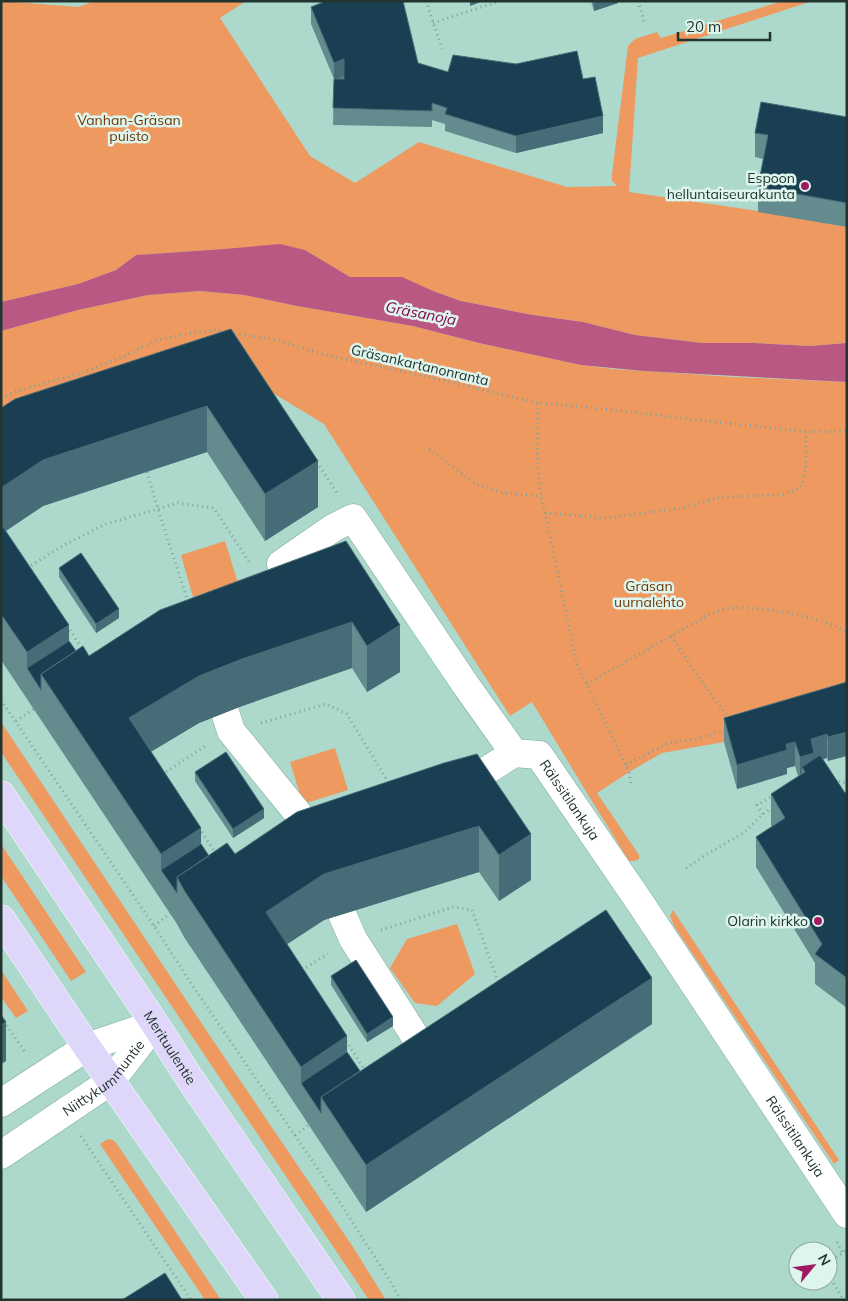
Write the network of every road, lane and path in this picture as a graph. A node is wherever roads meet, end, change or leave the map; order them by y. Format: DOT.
graph roads {
  1 [pos="426,1"];
  2 [pos="500,1"];
  3 [pos="638,1"];
  4 [pos="644,21"];
  5 [pos="434,23"];
  6 [pos="442,49"];
  7 [pos="231,333"];
  8 [pos="236,340"];
  9 [pos="1,397"];
  10 [pos="538,403"];
  11 [pos="806,432"];
  12 [pos="847,432"];
  13 [pos="429,449"];
  14 [pos="316,461"];
  15 [pos="147,472"];
  16 [pos="540,496"];
  17 [pos="158,509"];
  18 [pos="545,513"];
  19 [pos="354,518"];
  20 [pos="22,561"];
  21 [pos="382,561"];
  22 [pos="281,564"];
  23 [pos="255,572"];
  24 [pos="356,572"];
  25 [pos="190,610"];
  26 [pos="64,622"];
  27 [pos="847,633"];
  28 [pos="671,636"];
  29 [pos="85,653"];
  30 [pos="587,684"];
  31 [pos="1,700"];
  32 [pos="42,704"];
  33 [pos="16,722"];
  34 [pos="228,722"];
  35 [pos="526,754"];
  36 [pos="626,765"];
  37 [pos="826,778"];
  38 [pos="168,782"];
  39 [pos="630,783"];
  40 [pos="847,783"];
  41 [pos="391,787"];
  42 [pos="1,795"];
  43 [pos="776,795"];
  44 [pos="440,801"];
  45 [pos="778,805"];
  46 [pos="763,814"];
  47 [pos="199,828"];
  48 [pos="319,851"];
  49 [pos="219,859"];
  50 [pos="686,868"];
  51 [pos="178,908"];
  52 [pos="342,914"];
  53 [pos="1,918"];
  54 [pos="154,926"];
  55 [pos="353,939"];
  56 [pos="302,970"];
  57 [pos="502,992"];
  58 [pos="1,1017"];
  59 [pos="154,1024"];
  60 [pos="343,1036"];
  61 [pos="87,1046"];
  62 [pos="424,1052"];
  63 [pos="368,1076"];
  64 [pos="41,1077"];
  65 [pos="111,1081"];
  66 [pos="1,1103"];
  67 [pos="65,1112"];
  68 [pos="317,1120"];
  69 [pos="295,1135"];
  70 [pos="1,1155"];
  71 [pos="847,1214"];
  72 [pos="259,1296"];
  73 [pos="191,1300"];
  74 [pos="341,1300"];
  75 [pos="401,1300"];
  1 -- 5 [label="path"];
  2 -- 5 [label="path"];
  3 -- 4 [label="path"];
  5 -- 6 [label="path"];
  7 -- 8 [label="path"];
  7 -- 9 [label="path, Gräsankartanonranta"];
  7 -- 10 [label="path, Gräsankartanonranta"];
  10 -- 11 [label="path, Gräsankartanonranta"];
  10 -- 16 [label="path"];
  11 -- 12 [label="path, Gräsankartanonranta"];
  11 -- 18 [label="path"];
  13 -- 16 [label="path"];
  14 -- 19 [label="path"];
  15 -- 17 [label="path"];
  16 -- 18 [label="path"];
  17 -- 20 [label="path"];
  17 -- 23 [label="path"];
  17 -- 25 [label="path"];
  18 -- 30 [label="path"];
  19 -- 21 [label="street, Rälssitilankuja"];
  19 -- 22 [label="street"];
  21 -- 24 [label="street"];
  21 -- 35 [label="street, Rälssitilankuja"];
  26 -- 29 [label="path"];
  27 -- 28 [label="path"];
  28 -- 30 [label="path"];
  28 -- 36 [label="path"];
  30 -- 36 [label="path"];
  31 -- 33 [label="path"];
  32 -- 33 [label="path"];
  33 -- 54 [label="path"];
  34 -- 38 [label="path"];
  34 -- 41 [label="path"];
  34 -- 48 [label="street"];
  35 -- 44 [label="street"];
  35 -- 71 [label="street, Rälssitilankuja"];
  36 -- 39 [label="path"];
  37 -- 40 [label="path"];
  42 -- 59 [label="main road, Merituulentie"];
  43 -- 46 [label="path"];
  45 -- 46 [label="path"];
  46 -- 50 [label="path"];
  47 -- 49 [label="path"];
  51 -- 54 [label="path"];
  52 -- 55 [label="street"];
  53 -- 61 [label="main road"];
  54 -- 69 [label="path"];
  55 -- 56 [label="path"];
  55 -- 57 [label="path"];
  55 -- 62 [label="street"];
  58 -- 64 [label="path"];
  59 -- 61 [label="street, Niittykummuntie"];
  59 -- 65 [label="street, Niittykummuntie"];
  59 -- 74 [label="main road, Merituulentie"];
  60 -- 63 [label="path"];
  61 -- 64 [label="street, Niittykummuntie"];
  61 -- 65 [label="main road"];
  64 -- 66 [label="street, Niittykummuntie"];
  65 -- 67 [label="street, Niittykummuntie"];
  65 -- 72 [label="main road"];
  67 -- 70 [label="street, Niittykummuntie"];
  67 -- 73 [label="path"];
  68 -- 69 [label="path"];
  69 -- 75 [label="path"];
}
